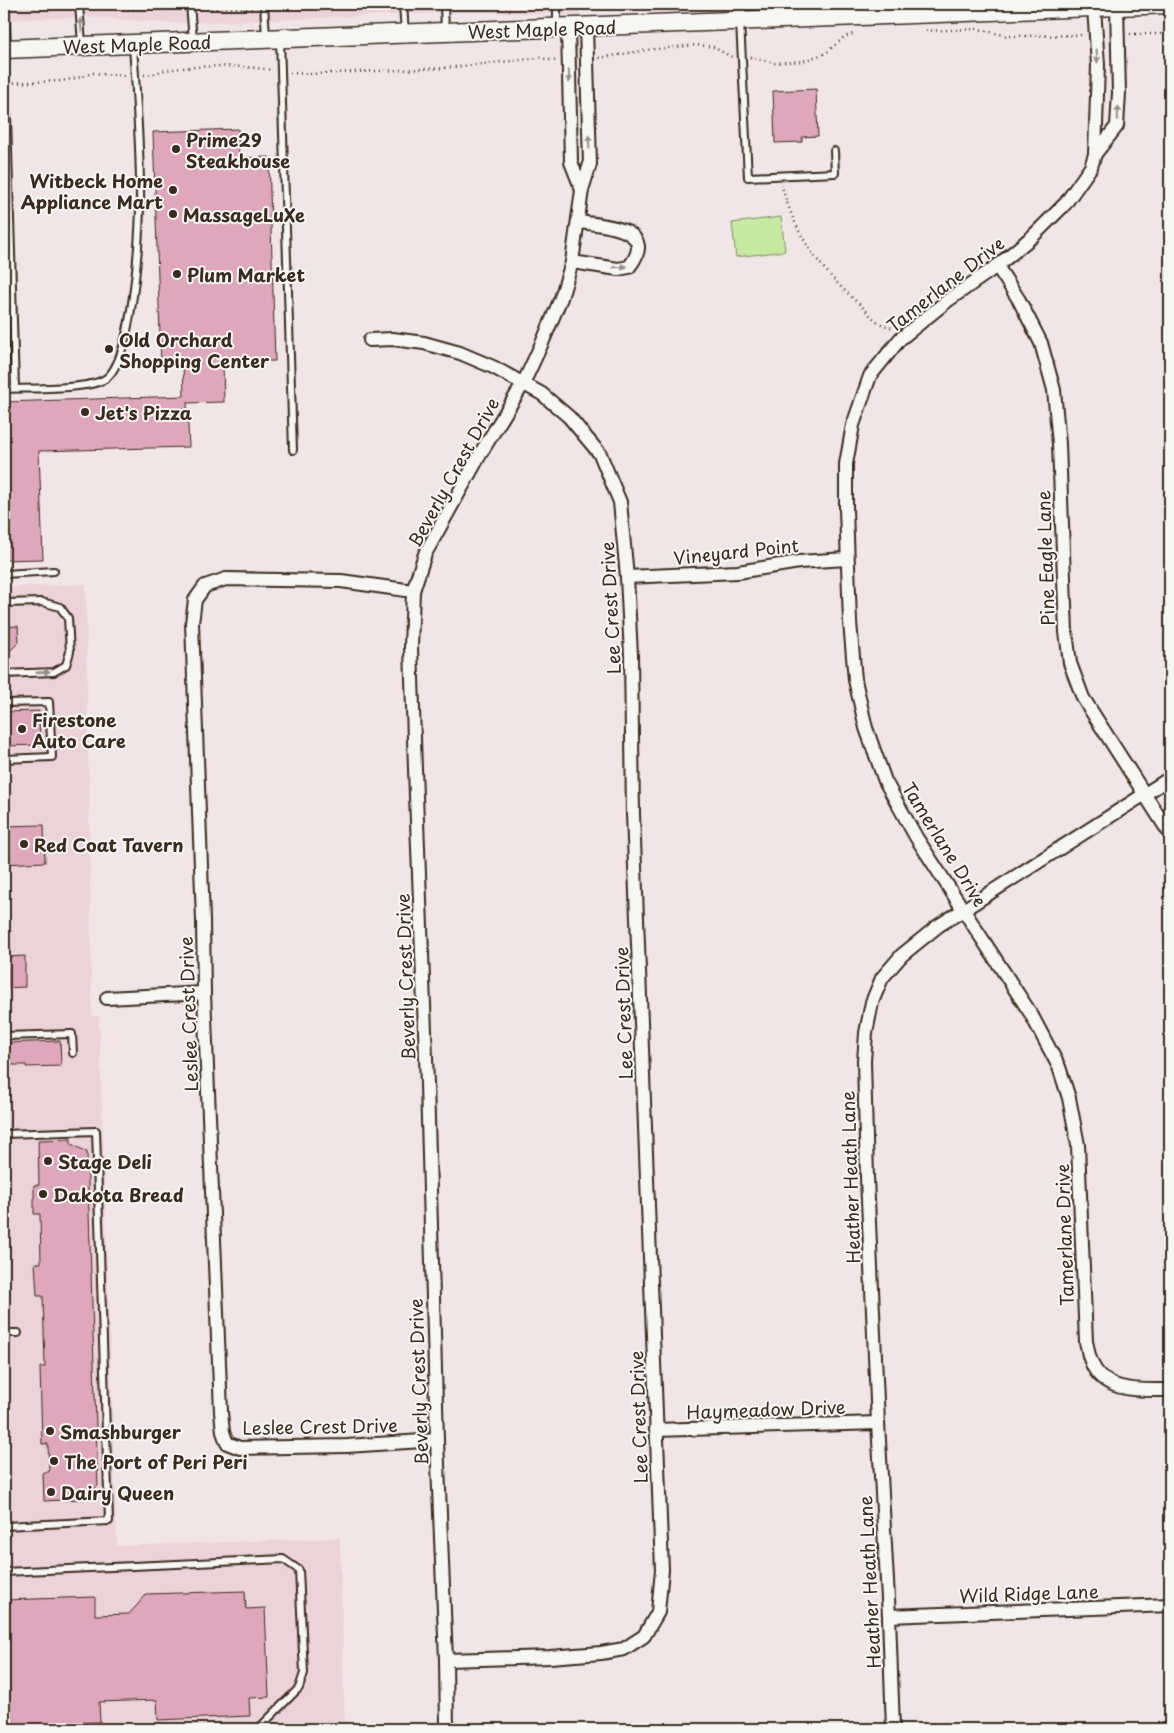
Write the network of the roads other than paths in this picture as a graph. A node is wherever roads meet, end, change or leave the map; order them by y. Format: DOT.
graph roads {
  1 [pos="5,4"];
  2 [pos="79,4"];
  3 [pos="403,4"];
  4 [pos="444,4"];
  5 [pos="557,4"];
  6 [pos="1170,4"];
  7 [pos="191,6"];
  8 [pos="264,6"];
  9 [pos="1117,6"];
  10 [pos="1094,8"];
  11 [pos="739,12"];
  12 [pos="586,27"];
  13 [pos="562,28"];
  14 [pos="445,32"];
  15 [pos="406,34"];
  16 [pos="273,39"];
  17 [pos="193,42"];
  18 [pos="133,44"];
  19 [pos="82,46"];
  20 [pos="6,49"];
  21 [pos="569,114"];
  22 [pos="588,114"];
  23 [pos="7,117"];
  24 [pos="834,151"];
  25 [pos="1095,154"];
  26 [pos="582,190"];
  27 [pos="7,205"];
  28 [pos="578,222"];
  29 [pos="572,262"];
  30 [pos="997,266"];
  31 [pos="370,340"];
  32 [pos="523,384"];
  33 [pos="15,388"];
  34 [pos="4,389"];
  35 [pos="292,450"];
  36 [pos="847,559"];
  37 [pos="54,571"];
  38 [pos="4,574"];
  39 [pos="628,577"];
  40 [pos="413,591"];
  41 [pos="4,603"];
  42 [pos="4,674"];
  43 [pos="4,703"];
  44 [pos="4,759"];
  45 [pos="1170,778"];
  46 [pos="1144,794"];
  47 [pos="1170,834"];
  48 [pos="964,909"];
  49 [pos="204,993"];
  50 [pos="107,998"];
  51 [pos="4,1036"];
  52 [pos="73,1053"];
  53 [pos="4,1134"];
  54 [pos="4,1333"];
  55 [pos="18,1333"];
  56 [pos="1170,1390"];
  57 [pos="878,1423"];
  58 [pos="656,1430"];
  59 [pos="437,1440"];
  60 [pos="4,1526"];
  61 [pos="4,1572"];
  62 [pos="1170,1605"];
  63 [pos="889,1616"];
  64 [pos="446,1660"];
  65 [pos="258,1729"];
  66 [pos="447,1729"];
  67 [pos="893,1729"];
  1 -- 20 [label="lane"];
  19 -- 2 [label="lane, one-way"];
  3 -- 15 [label="lane"];
  4 -- 14 [label="lane"];
  5 -- 13 [label="lane"];
  6 -- 9 [label="main road, West Maple Road"];
  7 -- 17 [label="lane"];
  8 -- 16 [label="lane"];
  9 -- 10 [label="main road, West Maple Road"];
  25 -- 9 [label="street, Tamerlane Drive, one-way"];
  10 -- 11 [label="main road, West Maple Road"];
  10 -- 25 [label="street, Tamerlane Drive, one-way"];
  11 -- 12 [label="main road, West Maple Road"];
  11 -- 24 [label="lane"];
  12 -- 13 [label="main road, West Maple Road"];
  12 -- 22 [label="street, Beverly Crest Drive"];
  13 -- 14 [label="main road, West Maple Road"];
  13 -- 21 [label="street, Beverly Crest Drive, one-way"];
  14 -- 15 [label="main road, West Maple Road"];
  15 -- 16 [label="main road, West Maple Road"];
  16 -- 17 [label="main road, West Maple Road"];
  16 -- 35 [label="lane"];
  17 -- 18 [label="main road, West Maple Road"];
  18 -- 19 [label="main road, West Maple Road"];
  18 -- 33 [label="lane"];
  19 -- 20 [label="main road, West Maple Road"];
  21 -- 22 [label="street"];
  21 -- 26 [label="street, Beverly Crest Drive"];
  26 -- 22 [label="street, Beverly Crest Drive, one-way"];
  23 -- 27 [label="lane"];
  25 -- 30 [label="street, Tamerlane Drive"];
  26 -- 28 [label="street, Beverly Crest Drive"];
  27 -- 33 [label="lane"];
  28 -- 29 [label="street, Beverly Crest Drive"];
  29 -- 28 [label="street, one-way"];
  29 -- 32 [label="street, Beverly Crest Drive"];
  30 -- 36 [label="street, Tamerlane Drive"];
  30 -- 46 [label="street, Pine Eagle Lane"];
  31 -- 32 [label="street, Lee Crest Drive"];
  32 -- 39 [label="street, Lee Crest Drive"];
  32 -- 40 [label="street, Beverly Crest Drive"];
  33 -- 34 [label="lane"];
  36 -- 39 [label="street, Vineyard Point"];
  36 -- 48 [label="street, Tamerlane Drive"];
  37 -- 38 [label="lane"];
  39 -- 58 [label="street, Lee Crest Drive"];
  40 -- 49 [label="street, Leslee Crest Drive"];
  40 -- 59 [label="street, Beverly Crest Drive"];
  42 -- 41 [label="lane, one-way"];
  43 -- 44 [label="lane"];
  45 -- 46 [label="street, Heather Heath Lane"];
  46 -- 47 [label="street, Pine Eagle Lane"];
  46 -- 48 [label="street, Heather Heath Lane"];
  48 -- 56 [label="street, Tamerlane Drive"];
  48 -- 57 [label="street, Heather Heath Lane"];
  49 -- 50 [label="street"];
  49 -- 59 [label="street, Leslee Crest Drive"];
  51 -- 52 [label="lane"];
  53 -- 60 [label="lane"];
  54 -- 55 [label="lane"];
  57 -- 58 [label="street, Haymeadow Drive"];
  57 -- 63 [label="street, Heather Heath Lane"];
  58 -- 64 [label="street, Lee Crest Drive"];
  59 -- 64 [label="street, Beverly Crest Drive"];
  61 -- 65 [label="lane"];
  62 -- 63 [label="street, Wild Ridge Lane"];
  63 -- 67 [label="street, Heather Heath Lane"];
  64 -- 66 [label="street, Beverly Crest Drive"];
}
